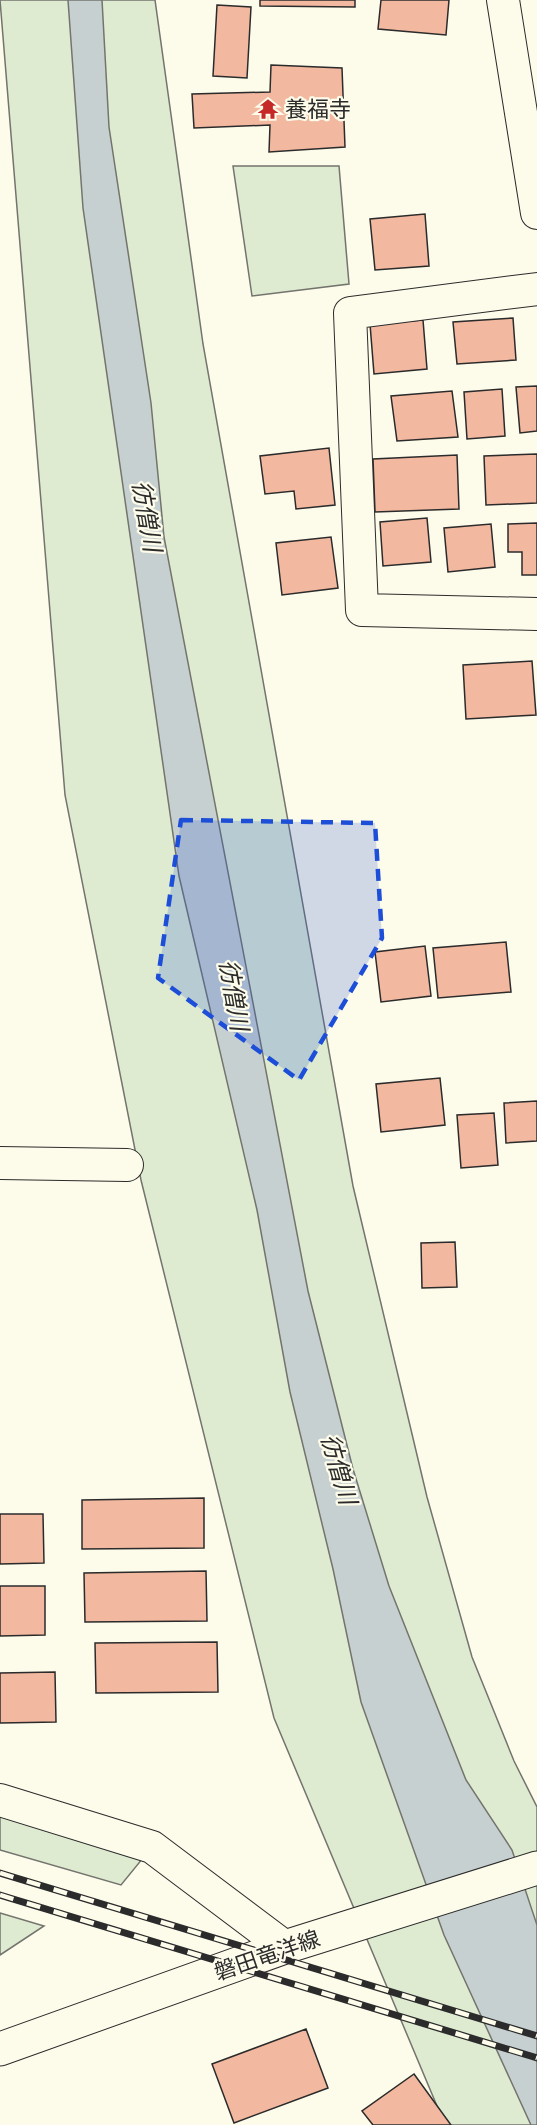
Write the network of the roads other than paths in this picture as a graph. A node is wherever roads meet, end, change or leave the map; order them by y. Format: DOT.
graph roads {
  1 [pos="503,0"];
  2 [pos="537,213"];
  3 [pos="537,289"];
  4 [pos="537,615"];
  5 [pos="0,1163"];
  6 [pos="127,1165"];
  7 [pos="0,1800"];
  8 [pos="537,1868"];
  9 [pos="285,1947"];
  10 [pos="0,2049"];
  1 -- 2 [label="street"];
  3 -- 4 [label="street"];
  5 -- 6 [label="street"];
  7 -- 9 [label="street"];
  8 -- 9 [label="main road, 磐田竜洋線"];
  9 -- 10 [label="main road, 磐田竜洋線"];
}
